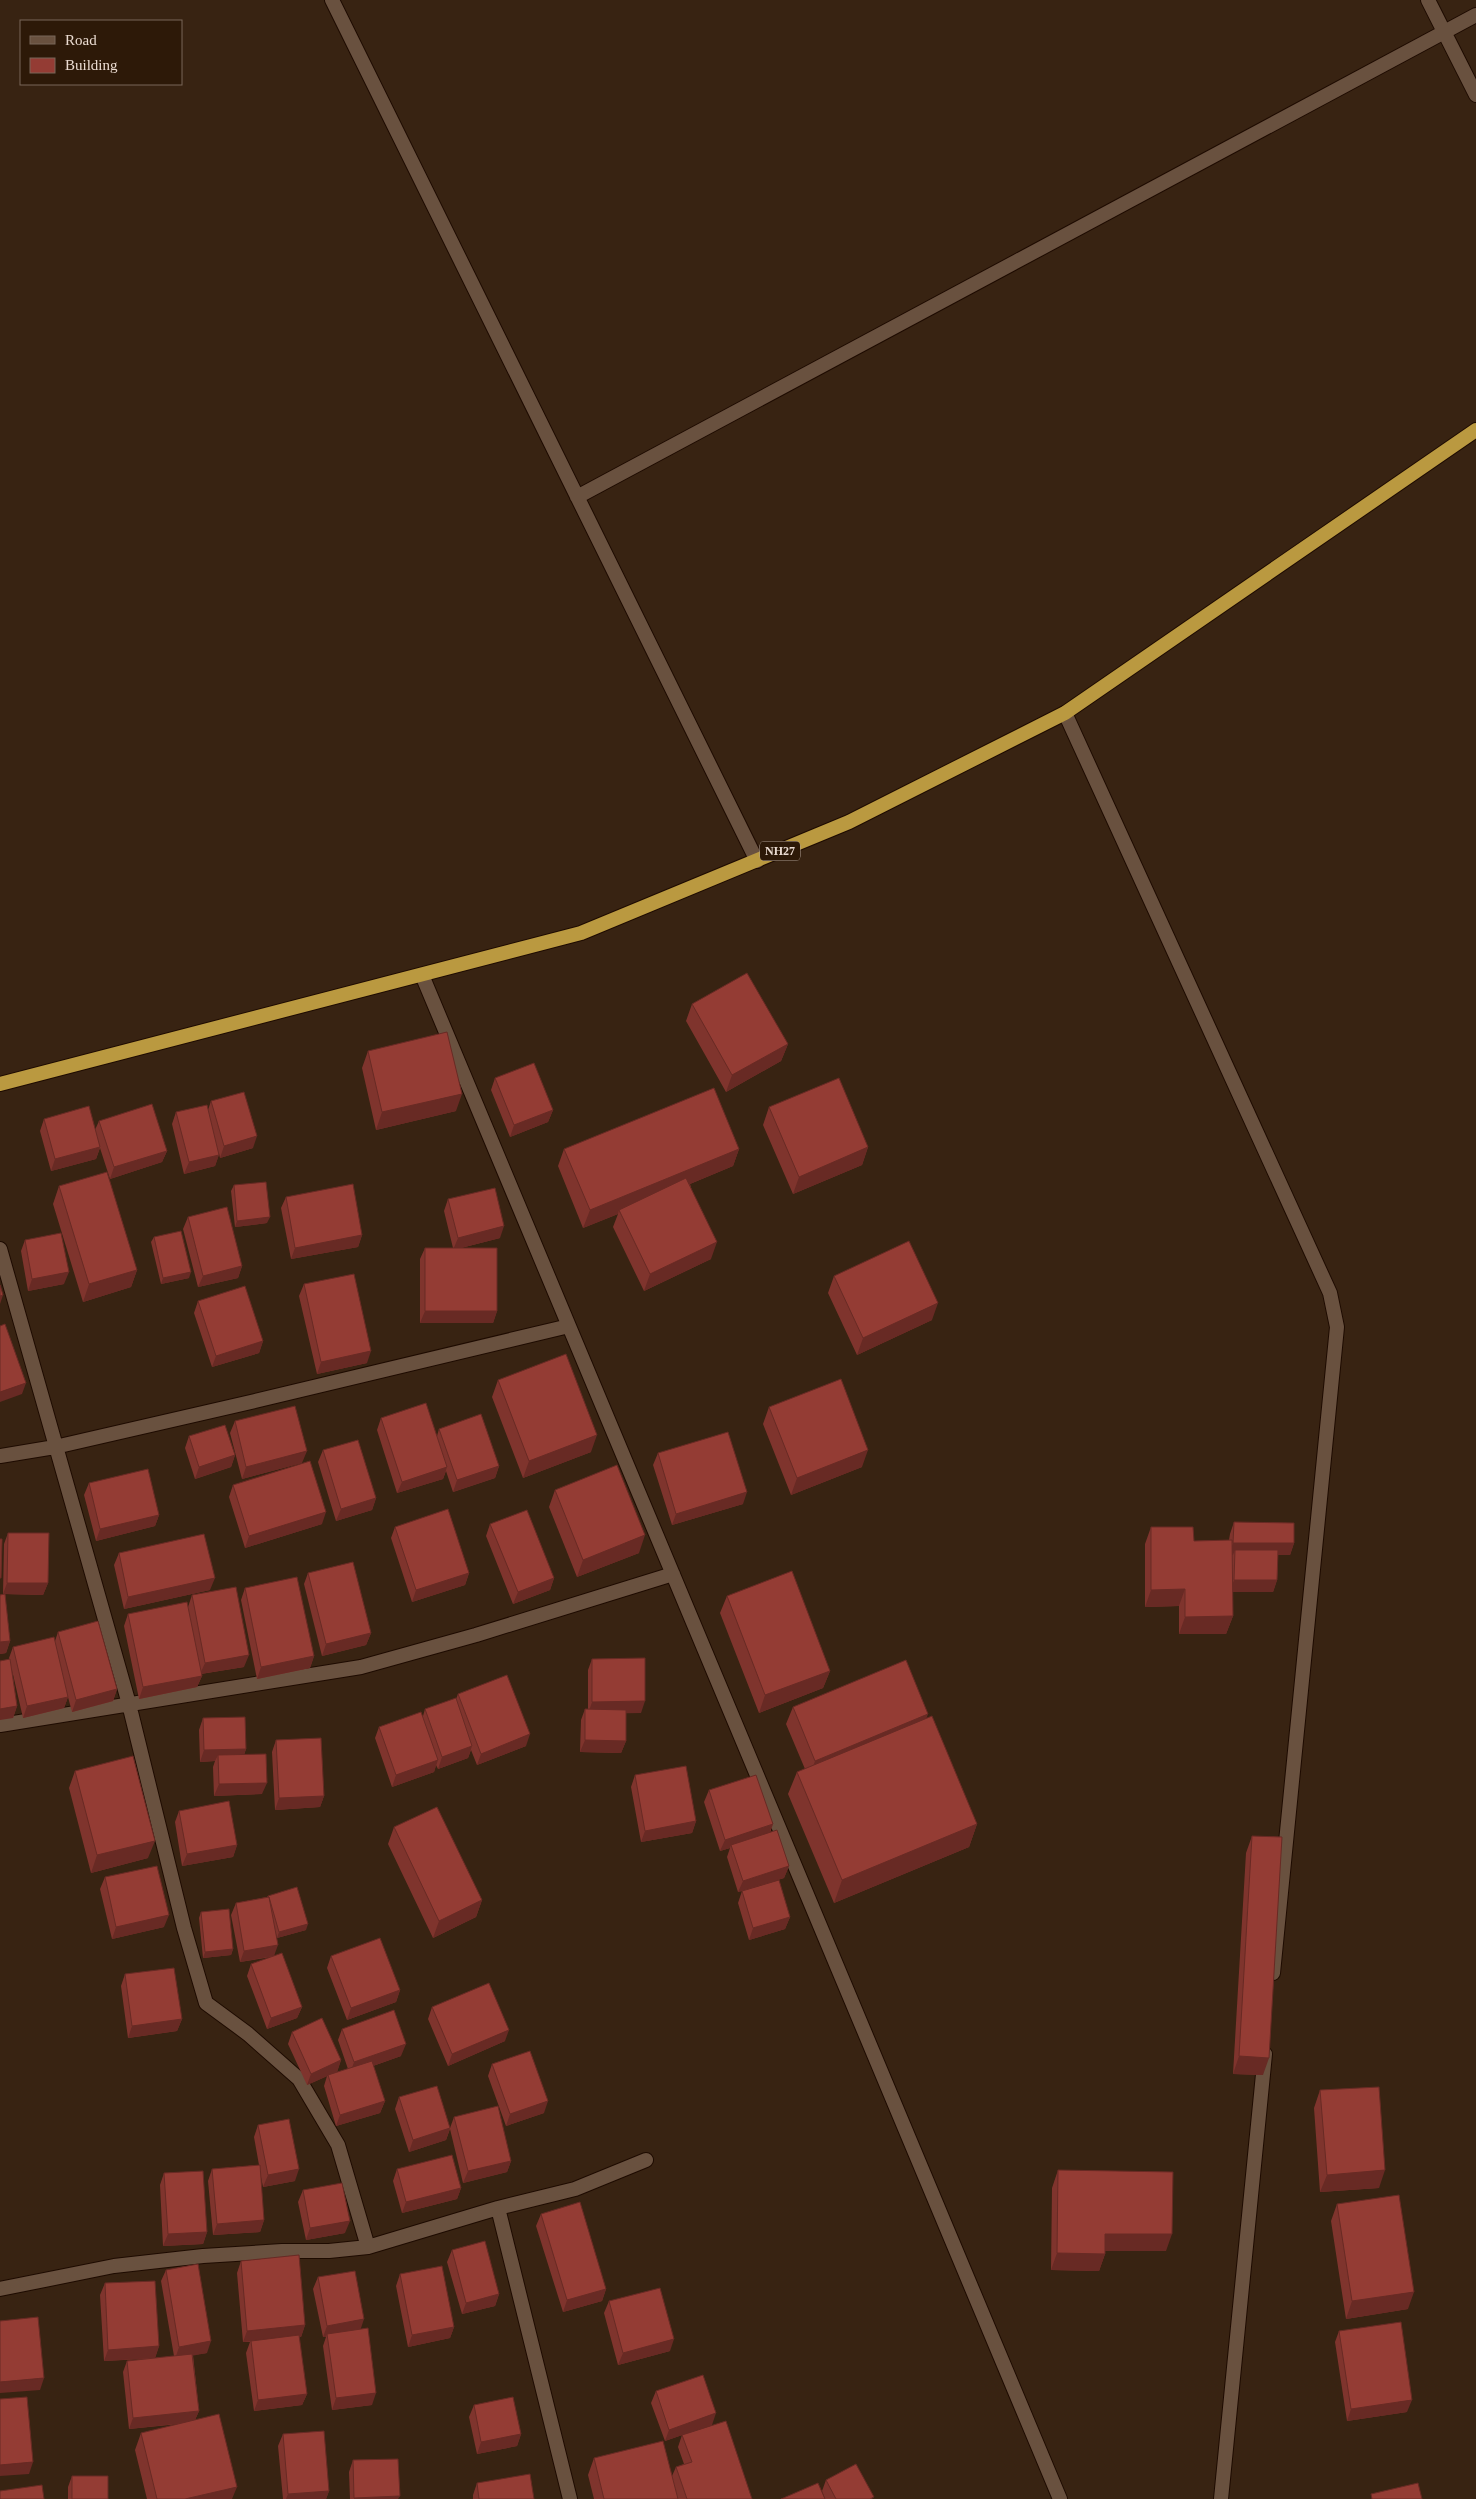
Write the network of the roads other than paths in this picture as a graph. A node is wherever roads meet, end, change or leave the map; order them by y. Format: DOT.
graph roads {
  1 [pos="332,0"];
  2 [pos="1428,0"];
  3 [pos="1476,15"];
  4 [pos="1446,31"];
  5 [pos="1476,95"];
  6 [pos="1476,430"];
  7 [pos="577,497"];
  8 [pos="1065,713"];
  9 [pos="756,860"];
  10 [pos="422,975"];
  11 [pos="0,1084"];
  12 [pos="0,1250"];
  13 [pos="569,1326"];
  14 [pos="55,1447"];
  15 [pos="0,1456"];
  16 [pos="672,1574"];
  17 [pos="129,1704"];
  18 [pos="0,1725"];
  19 [pos="1272,1982"];
  20 [pos="1266,2042"];
  21 [pos="646,2160"];
  22 [pos="498,2208"];
  23 [pos="368,2247"];
  24 [pos="0,2289"];
  25 [pos="570,2499"];
  26 [pos="1060,2499"];
  27 [pos="1221,2499"];
  1 -- 7 [label="street"];
  2 -- 4 [label="street"];
  3 -- 4 [label="street"];
  4 -- 5 [label="street"];
  4 -- 7 [label="street"];
  6 -- 8 [label="highway, NH27"];
  7 -- 9 [label="street"];
  8 -- 9 [label="highway, NH27"];
  8 -- 19 [label="street"];
  9 -- 10 [label="highway, NH27"];
  10 -- 11 [label="highway, NH27"];
  10 -- 13 [label="street"];
  12 -- 14 [label="street"];
  13 -- 14 [label="street"];
  13 -- 16 [label="street"];
  14 -- 15 [label="street"];
  14 -- 17 [label="street"];
  16 -- 17 [label="street"];
  16 -- 26 [label="street"];
  17 -- 18 [label="street"];
  17 -- 23 [label="street"];
  20 -- 27 [label="street"];
  21 -- 22 [label="street"];
  22 -- 23 [label="street"];
  22 -- 25 [label="street"];
  23 -- 24 [label="street"];
}
